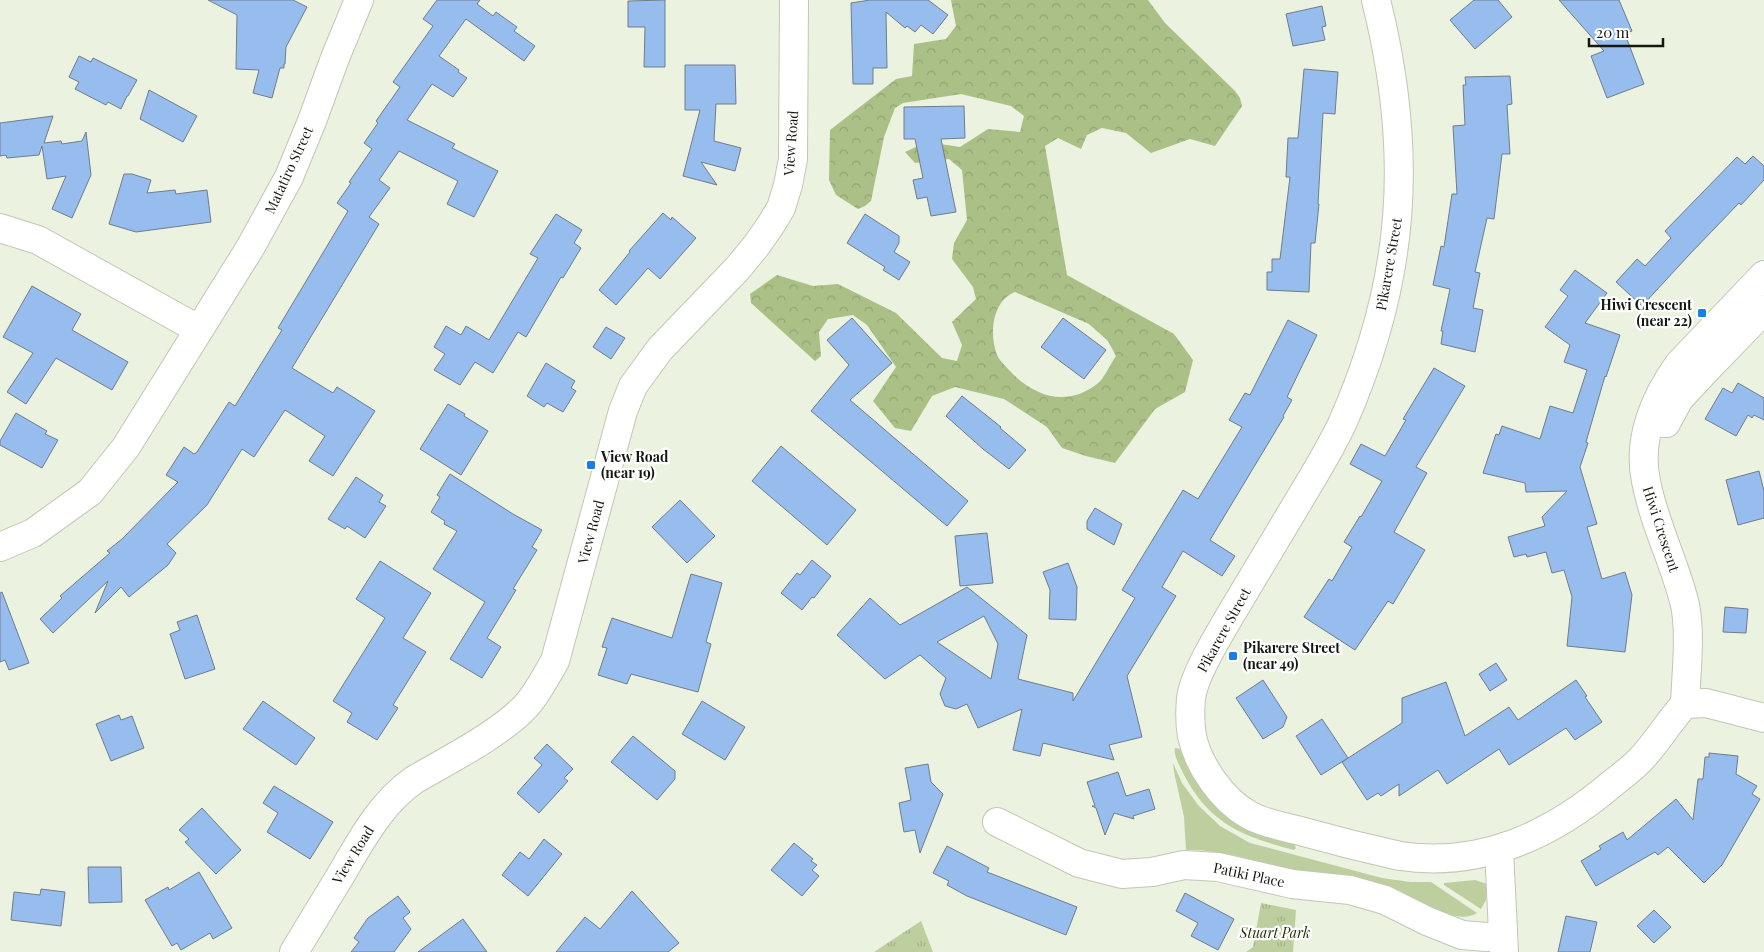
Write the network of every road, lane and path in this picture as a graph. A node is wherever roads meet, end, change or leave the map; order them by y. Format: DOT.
graph roads {
  1 [pos="358,0"];
  2 [pos="794,0"];
  3 [pos="1376,0"];
  4 [pos="0,228"];
  5 [pos="1764,275"];
  6 [pos="1764,310"];
  7 [pos="198,329"];
  8 [pos="1649,422"];
  9 [pos="0,547"];
  10 [pos="1685,704"];
  11 [pos="1764,718"];
  12 [pos="996,822"];
  13 [pos="1499,850"];
  14 [pos="1504,944"];
  15 [pos="294,952"];
  1 -- 7 [label="street, Matatiro Street"];
  2 -- 15 [label="street, View Road"];
  3 -- 13 [label="street, Pikarere Street"];
  4 -- 7 [label="street"];
  5 -- 8 [label="street, Hiwi Crescent"];
  6 -- 8 [label="street"];
  7 -- 9 [label="street, Matatiro Street"];
  8 -- 10 [label="street, Hiwi Crescent"];
  10 -- 11 [label="street"];
  10 -- 13 [label="street, Pikarere Street"];
  12 -- 14 [label="street, Patiki Place"];
  13 -- 14 [label="street"];
}
